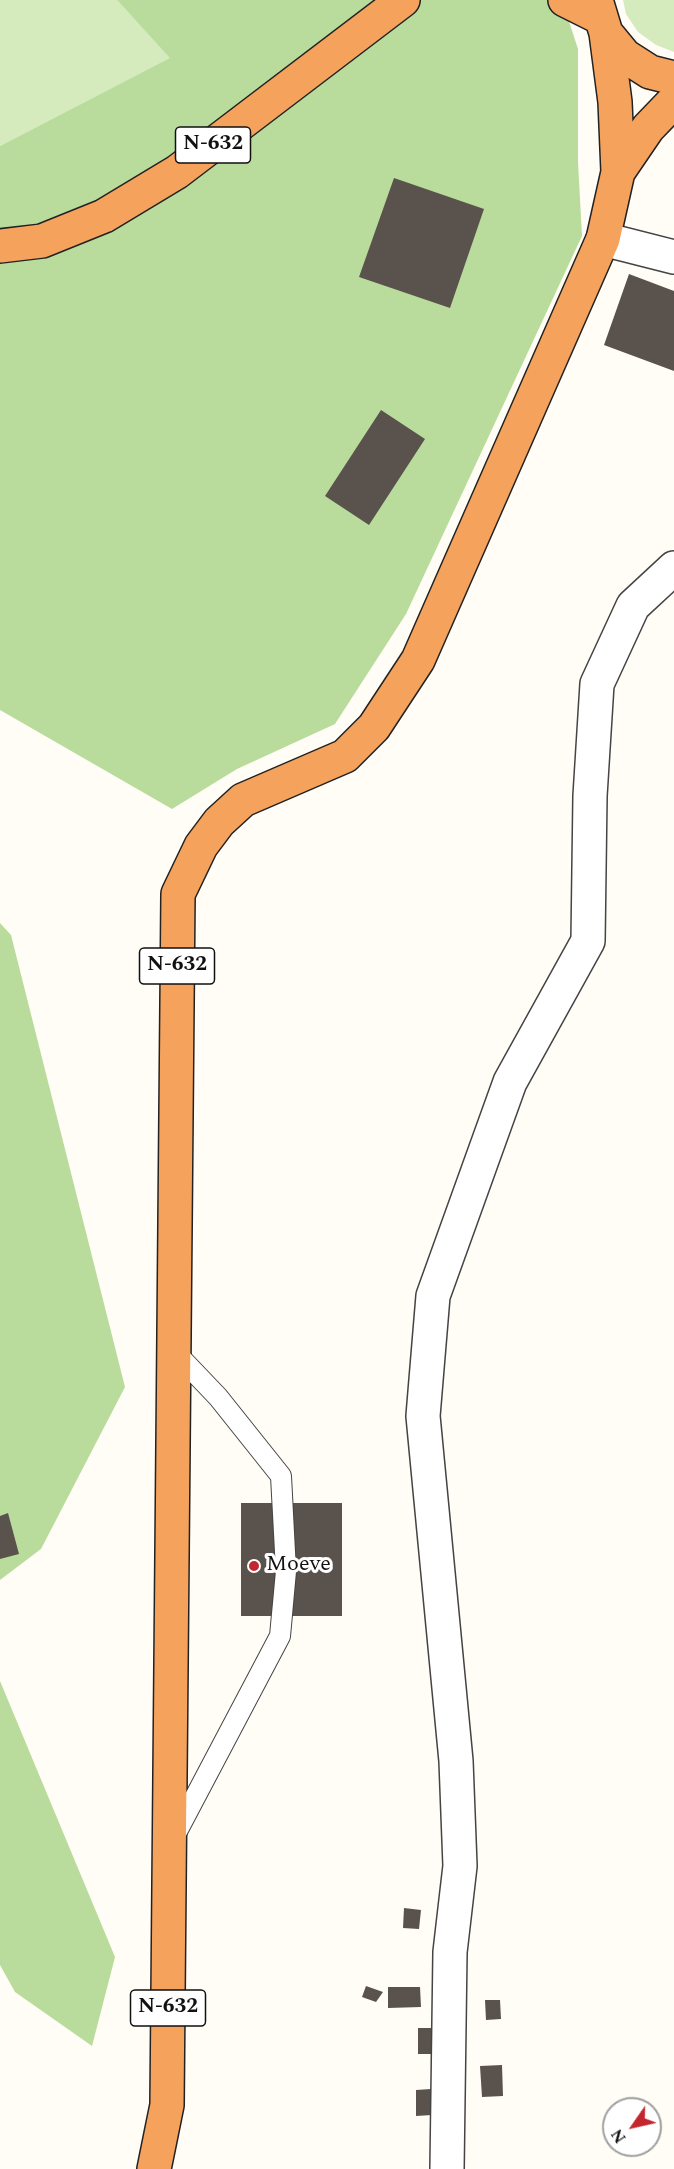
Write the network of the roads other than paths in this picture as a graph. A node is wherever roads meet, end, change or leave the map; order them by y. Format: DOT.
graph roads {
  1 [pos="403,0"];
  2 [pos="565,0"];
  3 [pos="601,17"];
  4 [pos="674,78"];
  5 [pos="674,101"];
  6 [pos="618,172"];
  7 [pos="603,239"];
  8 [pos="0,246"];
  9 [pos="674,257"];
  10 [pos="674,568"];
  11 [pos="175,1353"];
  12 [pos="170,1845"];
  13 [pos="154,2169"];
  14 [pos="447,2169"];
  1 -- 8 [label="highway, N-632"];
  2 -- 3 [label="highway"];
  3 -- 4 [label="highway"];
  3 -- 6 [label="highway"];
  5 -- 6 [label="highway"];
  6 -- 7 [label="highway, N-632"];
  7 -- 9 [label="street"];
  7 -- 11 [label="highway, N-632"];
  10 -- 14 [label="street"];
  11 -- 12 [label="highway, N-632"];
  11 -- 12 [label="lane"];
  12 -- 13 [label="highway, N-632"];
}
